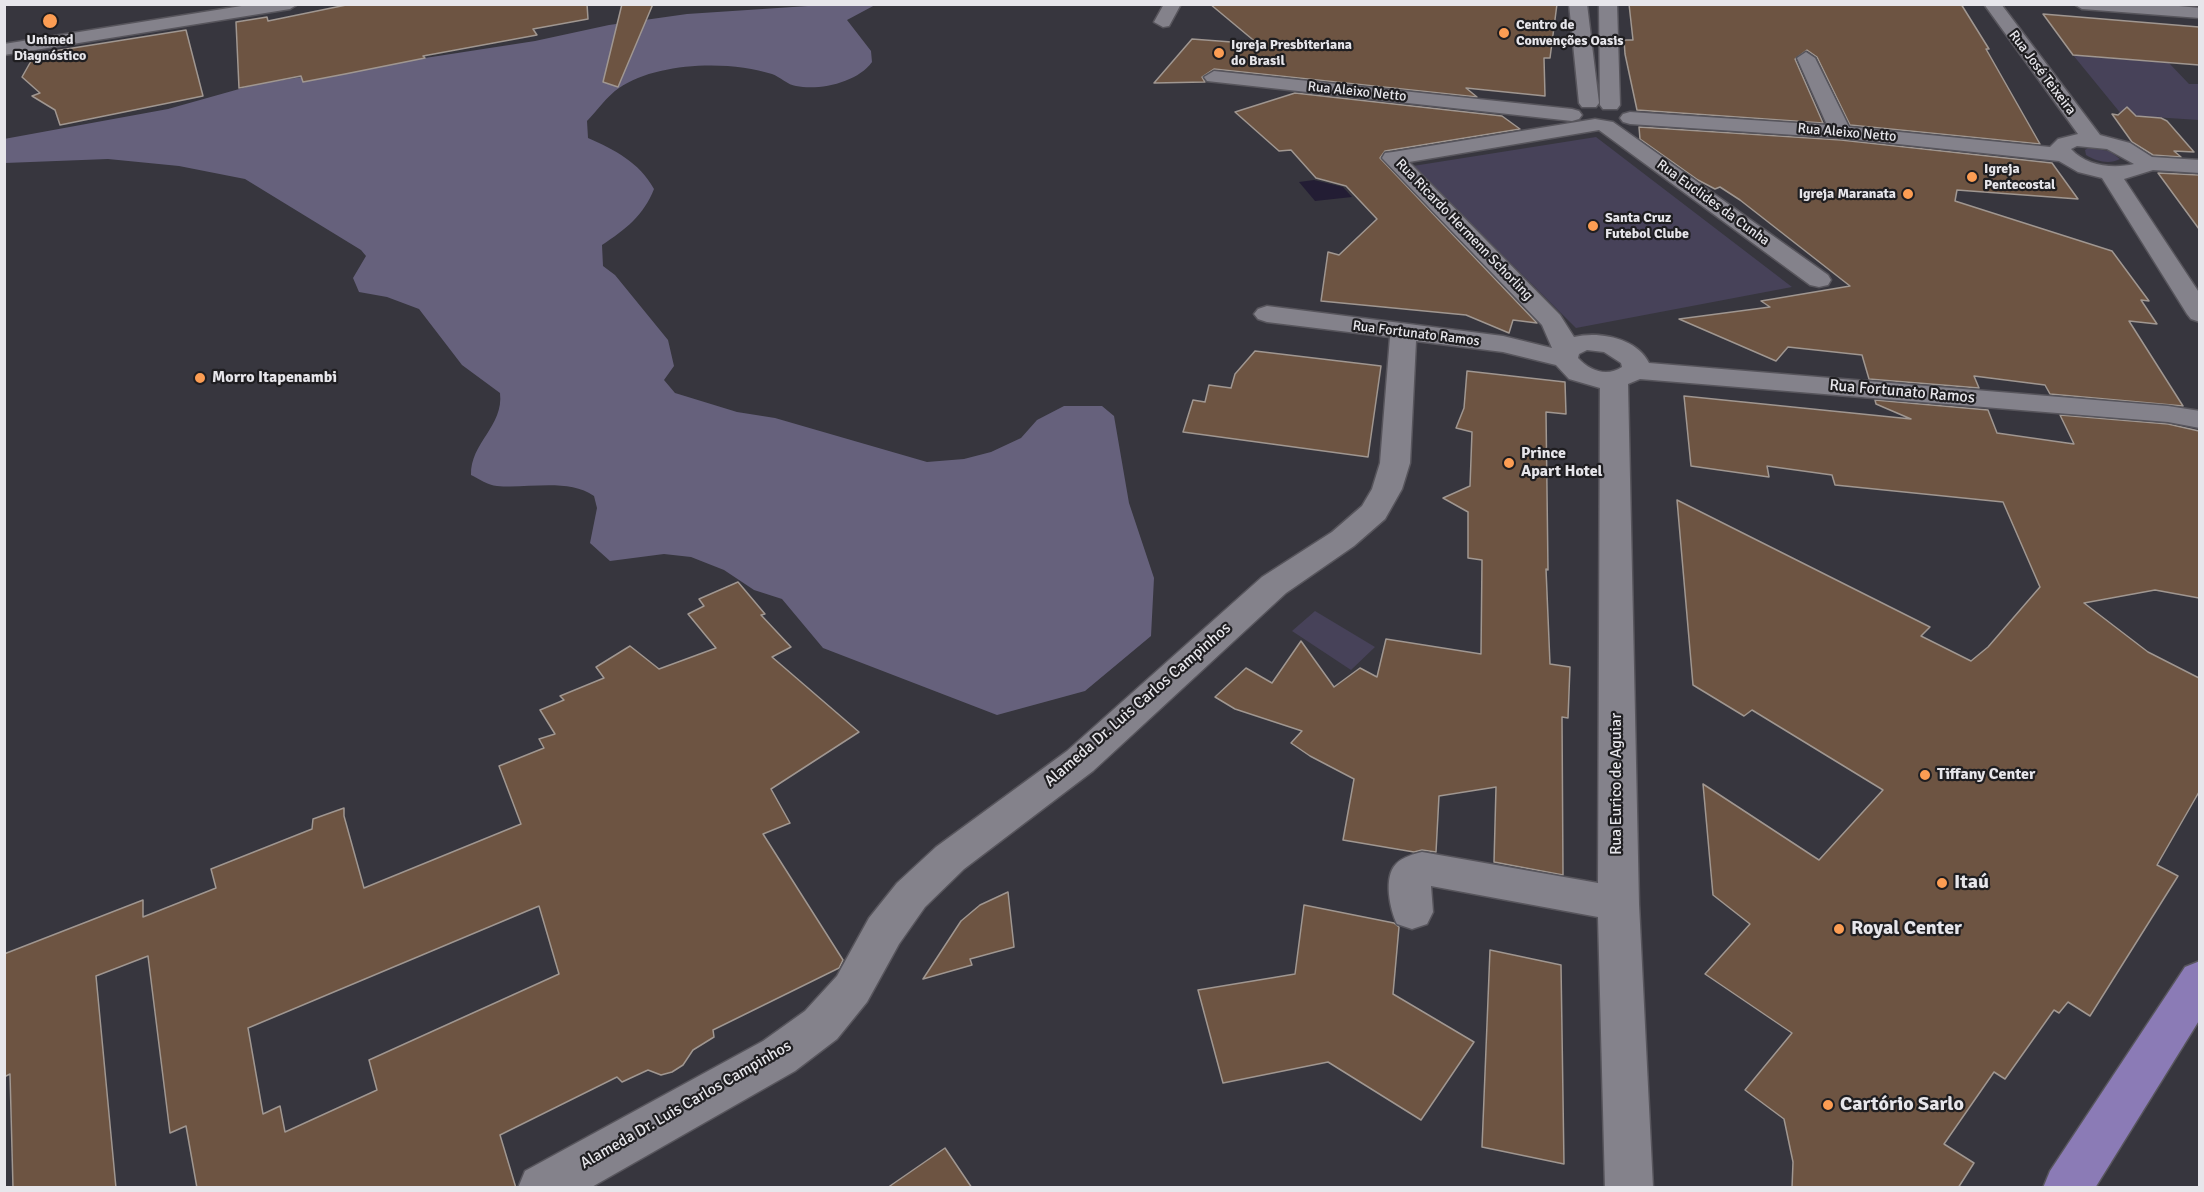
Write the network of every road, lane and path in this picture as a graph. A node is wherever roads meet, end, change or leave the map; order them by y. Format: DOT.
graph roads {
  1 [pos="253,4"];
  2 [pos="291,4"];
  3 [pos="1173,4"];
  4 [pos="1578,4"];
  5 [pos="1608,4"];
  6 [pos="1992,4"];
  7 [pos="2082,4"];
  8 [pos="2199,13"];
  9 [pos="1163,22"];
  10 [pos="4,43"];
  11 [pos="4,50"];
  12 [pos="1806,58"];
  13 [pos="1214,77"];
  14 [pos="1589,103"];
  15 [pos="1572,115"];
  16 [pos="1604,119"];
  17 [pos="1841,132"];
  18 [pos="2093,140"];
  19 [pos="2064,155"];
  20 [pos="2146,162"];
  21 [pos="2199,167"];
  22 [pos="2109,171"];
  23 [pos="1819,280"];
  24 [pos="1267,314"];
  25 [pos="2199,314"];
  26 [pos="1403,333"];
  27 [pos="1565,355"];
  28 [pos="1625,375"];
  29 [pos="2199,412"];
  30 [pos="2168,414"];
  31 [pos="2199,420"];
  32 [pos="1618,904"];
  33 [pos="1412,912"];
  34 [pos="2199,980"];
  35 [pos="542,1188"];
  36 [pos="1629,1188"];
  37 [pos="2067,1188"];
  1 -- 10 [label="street"];
  2 -- 11 [label="street"];
  3 -- 9 [label="street"];
  4 -- 14 [label="street"];
  5 -- 16 [label="street"];
  6 -- 18 [label="street, Rua José Teixeira"];
  7 -- 8 [label="street"];
  12 -- 17 [label="street"];
  13 -- 15 [label="street, Rua Aleixo Netto"];
  14 -- 15 [label="street"];
  14 -- 16 [label="street"];
  15 -- 16 [label="street, Rua Aleixo Netto"];
  16 -- 17 [label="street, Rua Aleixo Netto"];
  16 -- 23 [label="street, Rua Euclides da Cunha"];
  16 -- 27 [label="street, Rua Ricardo Hermenn Schorling"];
  17 -- 19 [label="street, Rua Aleixo Netto"];
  18 -- 19 [label="street"];
  18 -- 20 [label="street"];
  19 -- 22 [label="street, Rua Aleixo Netto"];
  20 -- 21 [label="street"];
  20 -- 22 [label="street, Rua Aleixo Netto"];
  22 -- 25 [label="street"];
  24 -- 26 [label="street, Rua Fortunato Ramos"];
  26 -- 27 [label="street, Rua Fortunato Ramos"];
  26 -- 35 [label="street, Alameda Dr. Luis Carlos Campinhos"];
  27 -- 28 [label="street, Rua Fortunato Ramos"];
  27 -- 28 [label="street"];
  28 -- 30 [label="street, Rua Fortunato Ramos"];
  28 -- 32 [label="street, Rua Eurico de Aguiar"];
  29 -- 30 [label="street, Rua Fortunato Ramos"];
  30 -- 31 [label="street, Rua Fortunato Ramos"];
  32 -- 33 [label="street"];
  32 -- 36 [label="street, Rua Eurico de Aguiar"];
  34 -- 37 [label="main road"];
}
